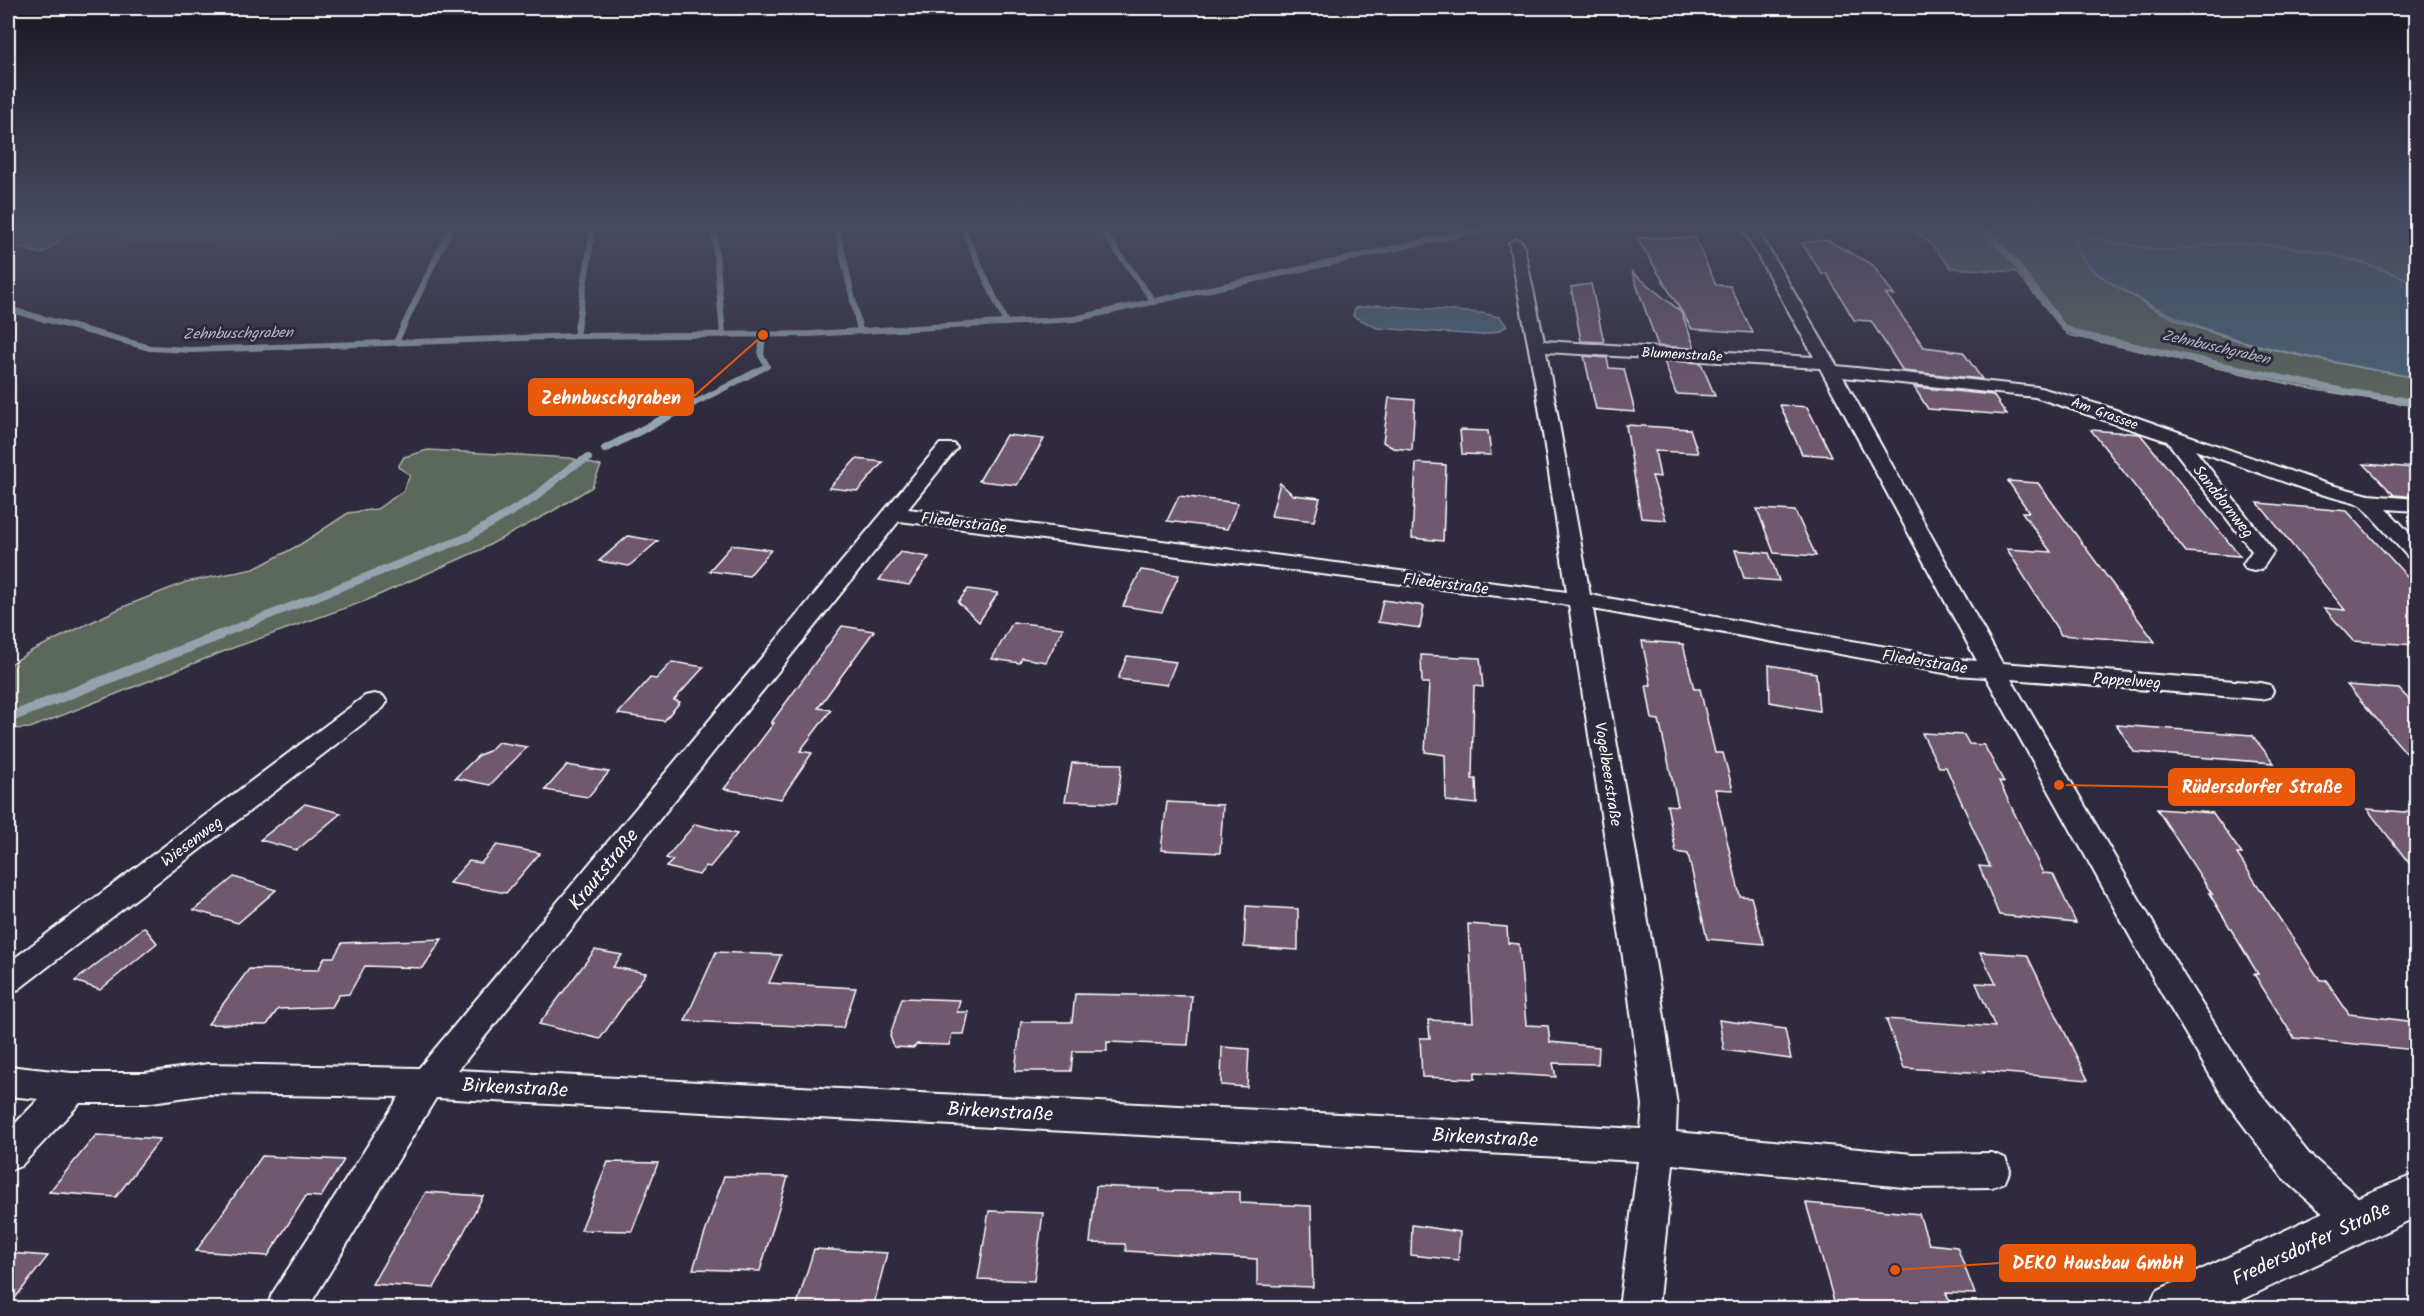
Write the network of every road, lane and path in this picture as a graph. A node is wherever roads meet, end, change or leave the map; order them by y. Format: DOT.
graph roads {
  1 [pos="1526,290"];
  2 [pos="1786,290"];
  3 [pos="1538,346"];
  4 [pos="1828,367"];
  5 [pos="2175,438"];
  6 [pos="947,448"];
  7 [pos="2368,501"];
  8 [pos="2416,505"];
  9 [pos="895,514"];
  10 [pos="2416,552"];
  11 [pos="2254,564"];
  12 [pos="1581,600"];
  13 [pos="1994,670"];
  14 [pos="2261,692"];
  15 [pos="374,702"];
  16 [pos="8,980"];
  17 [pos="8,1081"];
  18 [pos="427,1083"];
  19 [pos="72,1088"];
  20 [pos="1658,1146"];
  21 [pos="8,1155"];
  22 [pos="1992,1170"];
  23 [pos="2416,1195"];
  24 [pos="2357,1220"];
  25 [pos="286,1308"];
  26 [pos="1638,1308"];
  27 [pos="2173,1308"];
  1 -- 3 [label="street, Vogelbeerstraße"];
  2 -- 4 [label="street"];
  3 -- 4 [label="street, Blumenstraße"];
  3 -- 12 [label="street, Vogelbeerstraße"];
  4 -- 5 [label="street, Am Grassee"];
  4 -- 13 [label="street"];
  5 -- 7 [label="street, Am Grassee"];
  5 -- 11 [label="street, Sanddornweg"];
  6 -- 9 [label="street, Krautstraße"];
  7 -- 8 [label="street, Am Grassee"];
  7 -- 10 [label="street"];
  9 -- 12 [label="street, Fliederstraße"];
  9 -- 18 [label="street, Krautstraße"];
  12 -- 13 [label="street, Fliederstraße"];
  12 -- 20 [label="street, Vogelbeerstraße"];
  13 -- 14 [label="street, Pappelweg"];
  13 -- 24 [label="street"];
  15 -- 16 [label="street, Wiesenweg"];
  17 -- 19 [label="street, Birkenstraße"];
  18 -- 19 [label="street, Birkenstraße"];
  18 -- 20 [label="street, Birkenstraße"];
  18 -- 25 [label="street, Krautstraße"];
  19 -- 21 [label="street"];
  20 -- 22 [label="street, Birkenstraße"];
  20 -- 26 [label="street, Vogelbeerstraße"];
  23 -- 24 [label="street, Fredersdorfer Straße"];
  24 -- 27 [label="street, Fredersdorfer Straße"];
}
